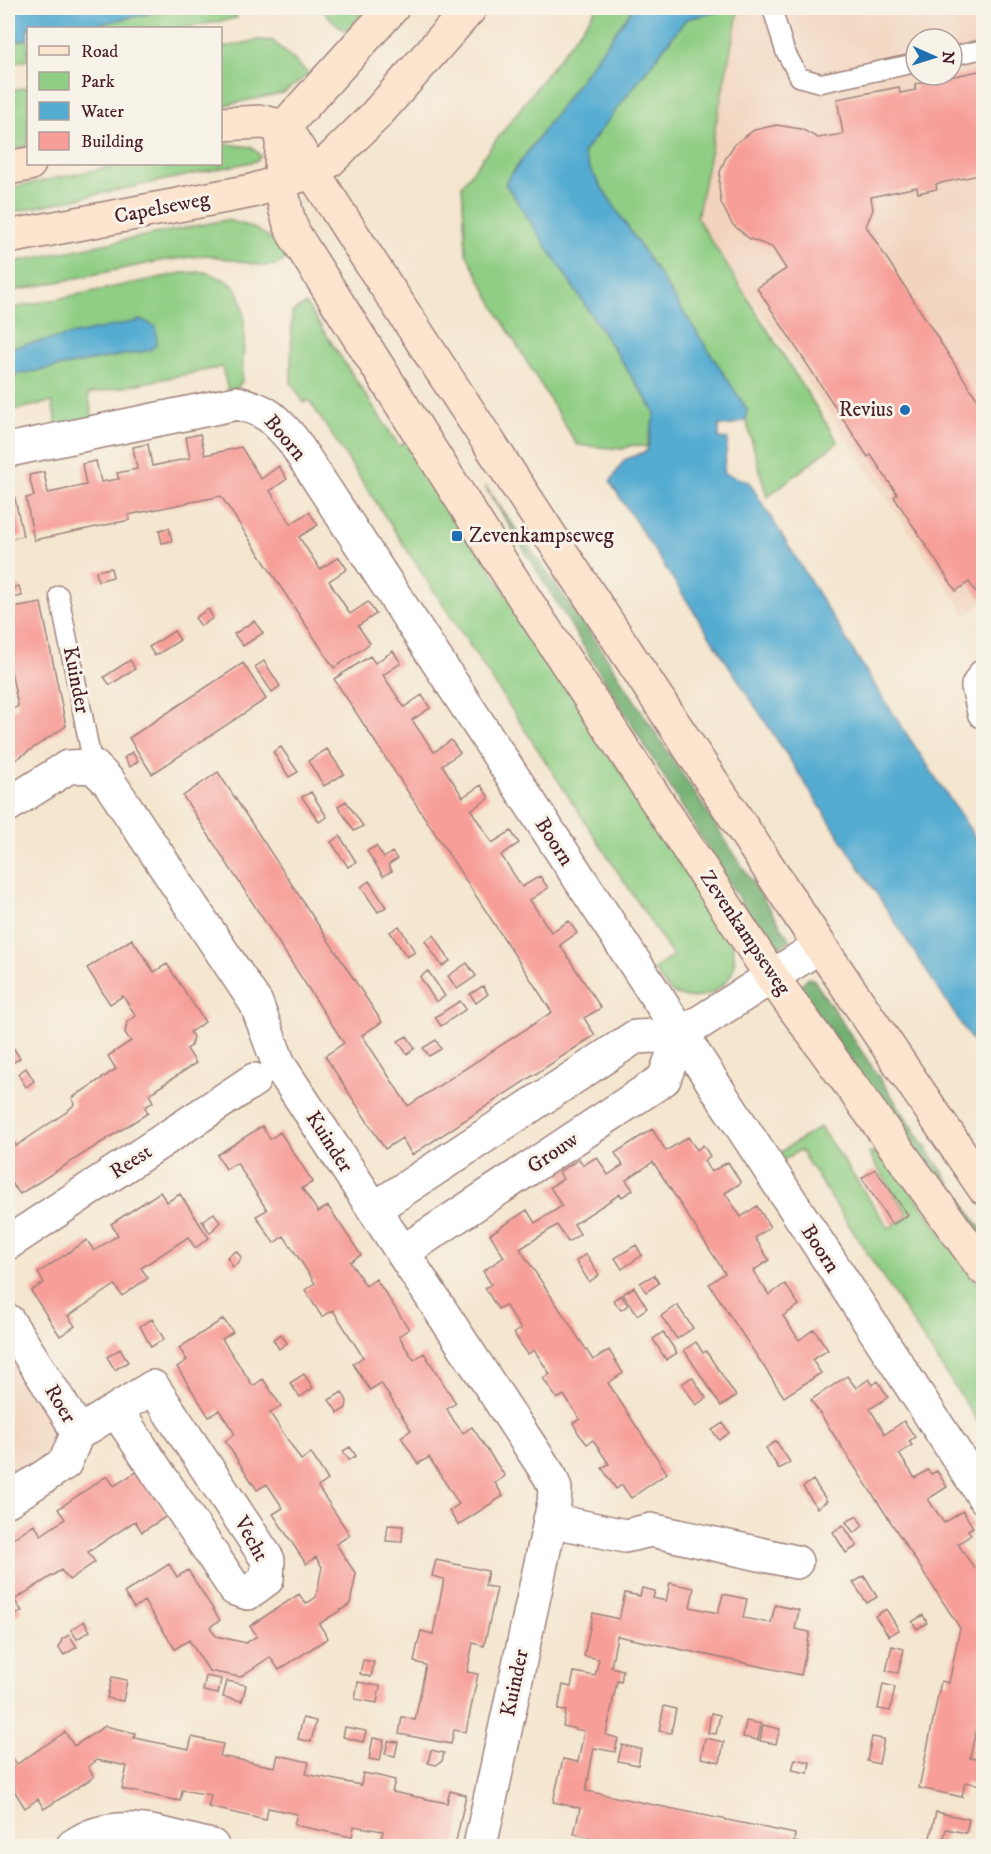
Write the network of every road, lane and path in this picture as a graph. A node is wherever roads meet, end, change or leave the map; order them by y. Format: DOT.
graph roads {
  1 [pos="392,8"];
  2 [pos="470,8"];
  3 [pos="772,8"];
  4 [pos="984,49"];
  5 [pos="964,53"];
  6 [pos="904,66"];
  7 [pos="222,124"];
  8 [pos="284,127"];
  9 [pos="27,164"];
  10 [pos="8,168"];
  11 [pos="314,171"];
  12 [pos="281,183"];
  13 [pos="8,237"];
  14 [pos="8,450"];
  15 [pos="59,595"];
  16 [pos="93,766"];
  17 [pos="8,805"];
  18 [pos="820,946"];
  19 [pos="772,977"];
  20 [pos="680,1035"];
  21 [pos="254,1080"];
  22 [pos="984,1188"];
  23 [pos="374,1209"];
  24 [pos="8,1243"];
  25 [pos="404,1252"];
  26 [pos="984,1269"];
  27 [pos="8,1321"];
  28 [pos="116,1410"];
  29 [pos="77,1434"];
  30 [pos="984,1497"];
  31 [pos="8,1500"];
  32 [pos="550,1520"];
  33 [pos="796,1562"];
  34 [pos="82,1843"];
  35 [pos="212,1846"];
  36 [pos="480,1846"];
  1 -- 8 [label="main road"];
  2 -- 11 [label="main road, Capelseweg"];
  3 -- 6 [label="lane"];
  4 -- 5 [label="lane"];
  7 -- 8 [label="main road"];
  8 -- 11 [label="main road"];
  8 -- 12 [label="main road, Zevenkampseweg"];
  9 -- 10 [label="main road"];
  11 -- 12 [label="main road, Capelseweg"];
  11 -- 18 [label="main road"];
  12 -- 13 [label="main road, Capelseweg"];
  12 -- 19 [label="main road, Zevenkampseweg"];
  14 -- 20 [label="street, Boorn"];
  15 -- 16 [label="lane, Kuinder"];
  16 -- 17 [label="street"];
  16 -- 23 [label="street, Kuinder"];
  18 -- 19 [label="street"];
  18 -- 22 [label="main road"];
  19 -- 20 [label="street"];
  19 -- 26 [label="main road, Zevenkampseweg"];
  20 -- 23 [label="street"];
  20 -- 25 [label="street, Grouw"];
  20 -- 30 [label="street, Boorn"];
  21 -- 24 [label="street, Reest"];
  23 -- 25 [label="street, Kuinder"];
  25 -- 32 [label="street, Kuinder"];
  27 -- 29 [label="street, Roer"];
  28 -- 28 [label="street, Vecht"];
  28 -- 29 [label="street, Vecht"];
  29 -- 31 [label="street, Roer"];
  32 -- 33 [label="street"];
  32 -- 36 [label="street, Kuinder"];
  34 -- 35 [label="street"];
}
